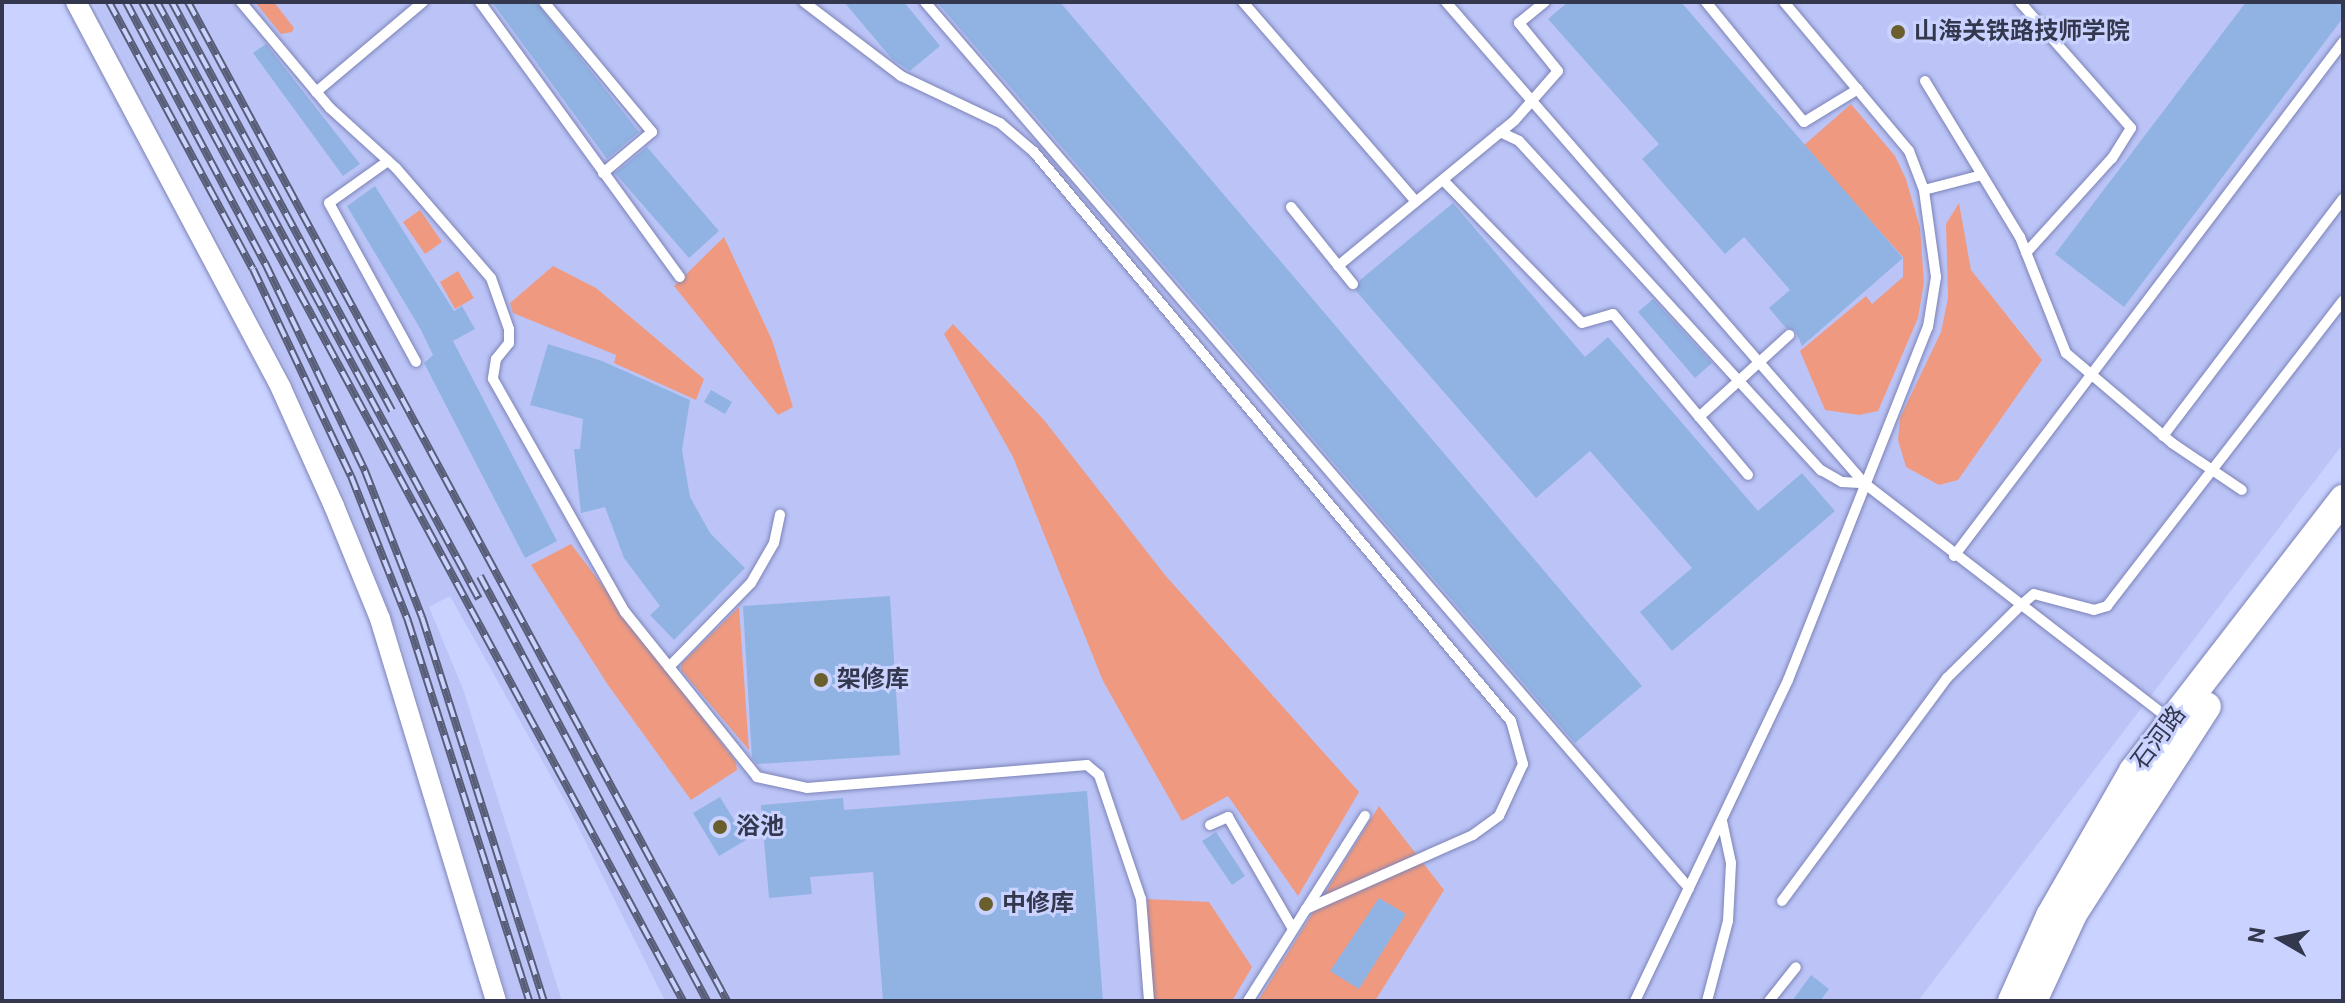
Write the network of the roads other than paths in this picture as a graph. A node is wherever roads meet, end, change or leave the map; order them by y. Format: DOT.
graph roads {
  1 [pos="76,2"];
  2 [pos="241,2"];
  3 [pos="423,2"];
  4 [pos="480,2"];
  5 [pos="544,2"];
  6 [pos="804,2"];
  7 [pos="925,2"];
  8 [pos="1243,2"];
  9 [pos="1446,2"];
  10 [pos="1545,2"];
  11 [pos="1706,2"];
  12 [pos="1784,2"];
  13 [pos="2020,2"];
  14 [pos="2343,42"];
  15 [pos="1925,81"];
  16 [pos="1858,89"];
  17 [pos="316,92"];
  18 [pos="1530,101"];
  19 [pos="1500,132"];
  20 [pos="388,161"];
  21 [pos="603,173"];
  22 [pos="1982,175"];
  23 [pos="1443,180"];
  24 [pos="1924,190"];
  25 [pos="2343,199"];
  26 [pos="1416,202"];
  27 [pos="1291,207"];
  28 [pos="2026,253"];
  29 [pos="1338,266"];
  30 [pos="680,277"];
  31 [pos="1353,284"];
  32 [pos="2343,301"];
  33 [pos="1789,335"];
  34 [pos="416,362"];
  35 [pos="1756,362"];
  36 [pos="2089,374"];
  37 [pos="1739,381"];
  38 [pos="1699,417"];
  39 [pos="2163,436"];
  40 [pos="2212,473"];
  41 [pos="1748,475"];
  42 [pos="1864,483"];
  43 [pos="2242,490"];
  44 [pos="2343,499"];
  45 [pos="780,515"];
  46 [pos="2343,530"];
  47 [pos="1954,556"];
  48 [pos="2020,606"];
  49 [pos="669,667"];
  50 [pos="2179,727"];
  51 [pos="1365,816"];
  52 [pos="1722,821"];
  53 [pos="1210,825"];
  54 [pos="1689,888"];
  55 [pos="1782,901"];
  56 [pos="1306,909"];
  57 [pos="1293,929"];
  58 [pos="1796,967"];
  59 [pos="496,1001"];
  60 [pos="1149,1001"];
  61 [pos="1248,1001"];
  62 [pos="1635,1001"];
  63 [pos="1707,1001"];
  64 [pos="1769,1001"];
  65 [pos="2012,1001"];
  66 [pos="2033,1001"];
  1 -- 59 [label="street"];
  2 -- 17 [label="lane"];
  3 -- 17 [label="lane"];
  4 -- 21 [label="lane"];
  5 -- 21 [label="lane"];
  6 -- 56 [label="lane"];
  7 -- 54 [label="lane"];
  8 -- 26 [label="lane"];
  9 -- 18 [label="lane"];
  10 -- 18 [label="lane"];
  11 -- 16 [label="lane"];
  12 -- 16 [label="lane"];
  13 -- 28 [label="lane"];
  14 -- 36 [label="lane"];
  15 -- 22 [label="lane"];
  16 -- 24 [label="lane"];
  17 -- 20 [label="lane"];
  18 -- 19 [label="lane"];
  18 -- 35 [label="lane"];
  19 -- 23 [label="lane"];
  19 -- 37 [label="lane"];
  20 -- 34 [label="lane"];
  20 -- 49 [label="lane"];
  21 -- 30 [label="lane"];
  22 -- 24 [label="lane"];
  22 -- 28 [label="lane"];
  23 -- 26 [label="lane"];
  23 -- 38 [label="lane"];
  24 -- 42 [label="lane"];
  25 -- 39 [label="lane"];
  26 -- 29 [label="lane"];
  27 -- 29 [label="lane"];
  28 -- 36 [label="lane"];
  29 -- 31 [label="lane"];
  32 -- 40 [label="lane"];
  33 -- 35 [label="lane"];
  35 -- 37 [label="lane"];
  35 -- 42 [label="lane"];
  36 -- 39 [label="lane"];
  36 -- 47 [label="lane"];
  37 -- 38 [label="lane"];
  37 -- 42 [label="lane"];
  38 -- 41 [label="lane"];
  39 -- 40 [label="lane"];
  40 -- 43 [label="lane"];
  40 -- 48 [label="lane"];
  42 -- 47 [label="lane"];
  42 -- 52 [label="lane"];
  44 -- 50 [label="main road, 石河路"];
  45 -- 49 [label="lane"];
  46 -- 50 [label="main road, 石河路"];
  47 -- 48 [label="lane"];
  48 -- 50 [label="lane"];
  48 -- 55 [label="lane"];
  49 -- 60 [label="lane"];
  50 -- 65 [label="main road, 石河路"];
  50 -- 66 [label="main road, 石河路"];
  51 -- 56 [label="lane"];
  52 -- 54 [label="lane"];
  52 -- 63 [label="lane"];
  53 -- 57 [label="lane"];
  54 -- 62 [label="lane"];
  56 -- 57 [label="lane"];
  57 -- 61 [label="lane"];
  58 -- 64 [label="lane"];
}
